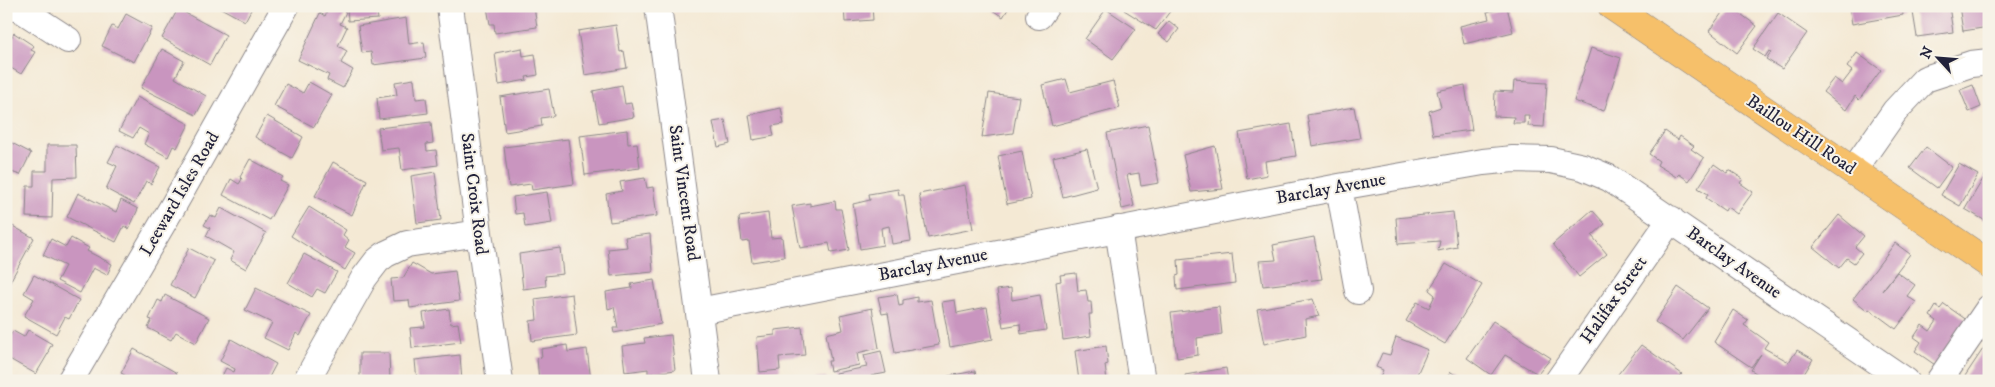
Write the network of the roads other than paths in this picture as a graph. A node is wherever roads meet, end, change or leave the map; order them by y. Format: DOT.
graph roads {
  1 [pos="16,6"];
  2 [pos="286,6"];
  3 [pos="450,6"];
  4 [pos="658,6"];
  5 [pos="1612,6"];
  6 [pos="68,40"];
  7 [pos="1989,62"];
  8 [pos="1853,171"];
  9 [pos="1339,187"];
  10 [pos="1670,219"];
  11 [pos="1118,229"];
  12 [pos="479,233"];
  13 [pos="1989,264"];
  14 [pos="1358,291"];
  15 [pos="1989,308"];
  16 [pos="699,310"];
  17 [pos="70,381"];
  18 [pos="306,381"];
  19 [pos="500,381"];
  20 [pos="708,381"];
  21 [pos="1142,381"];
  22 [pos="1558,381"];
  23 [pos="1906,381"];
  24 [pos="1939,381"];
  1 -- 6 [label="street"];
  2 -- 17 [label="street, Leeward Isles Road"];
  3 -- 12 [label="street, Saint Croix Road"];
  4 -- 16 [label="street, Saint Vincent Road"];
  5 -- 8 [label="main road, Baillou Hill Road"];
  7 -- 8 [label="street"];
  8 -- 13 [label="main road, Baillou Hill Road"];
  9 -- 10 [label="street, Barclay Avenue"];
  9 -- 11 [label="street, Barclay Avenue"];
  9 -- 14 [label="street"];
  10 -- 22 [label="street, Halifax Street"];
  10 -- 23 [label="street, Barclay Avenue"];
  11 -- 16 [label="street, Barclay Avenue"];
  11 -- 21 [label="street"];
  12 -- 18 [label="street"];
  12 -- 19 [label="street, Saint Croix Road"];
  15 -- 24 [label="street"];
  16 -- 20 [label="street, Saint Vincent Road"];
}
